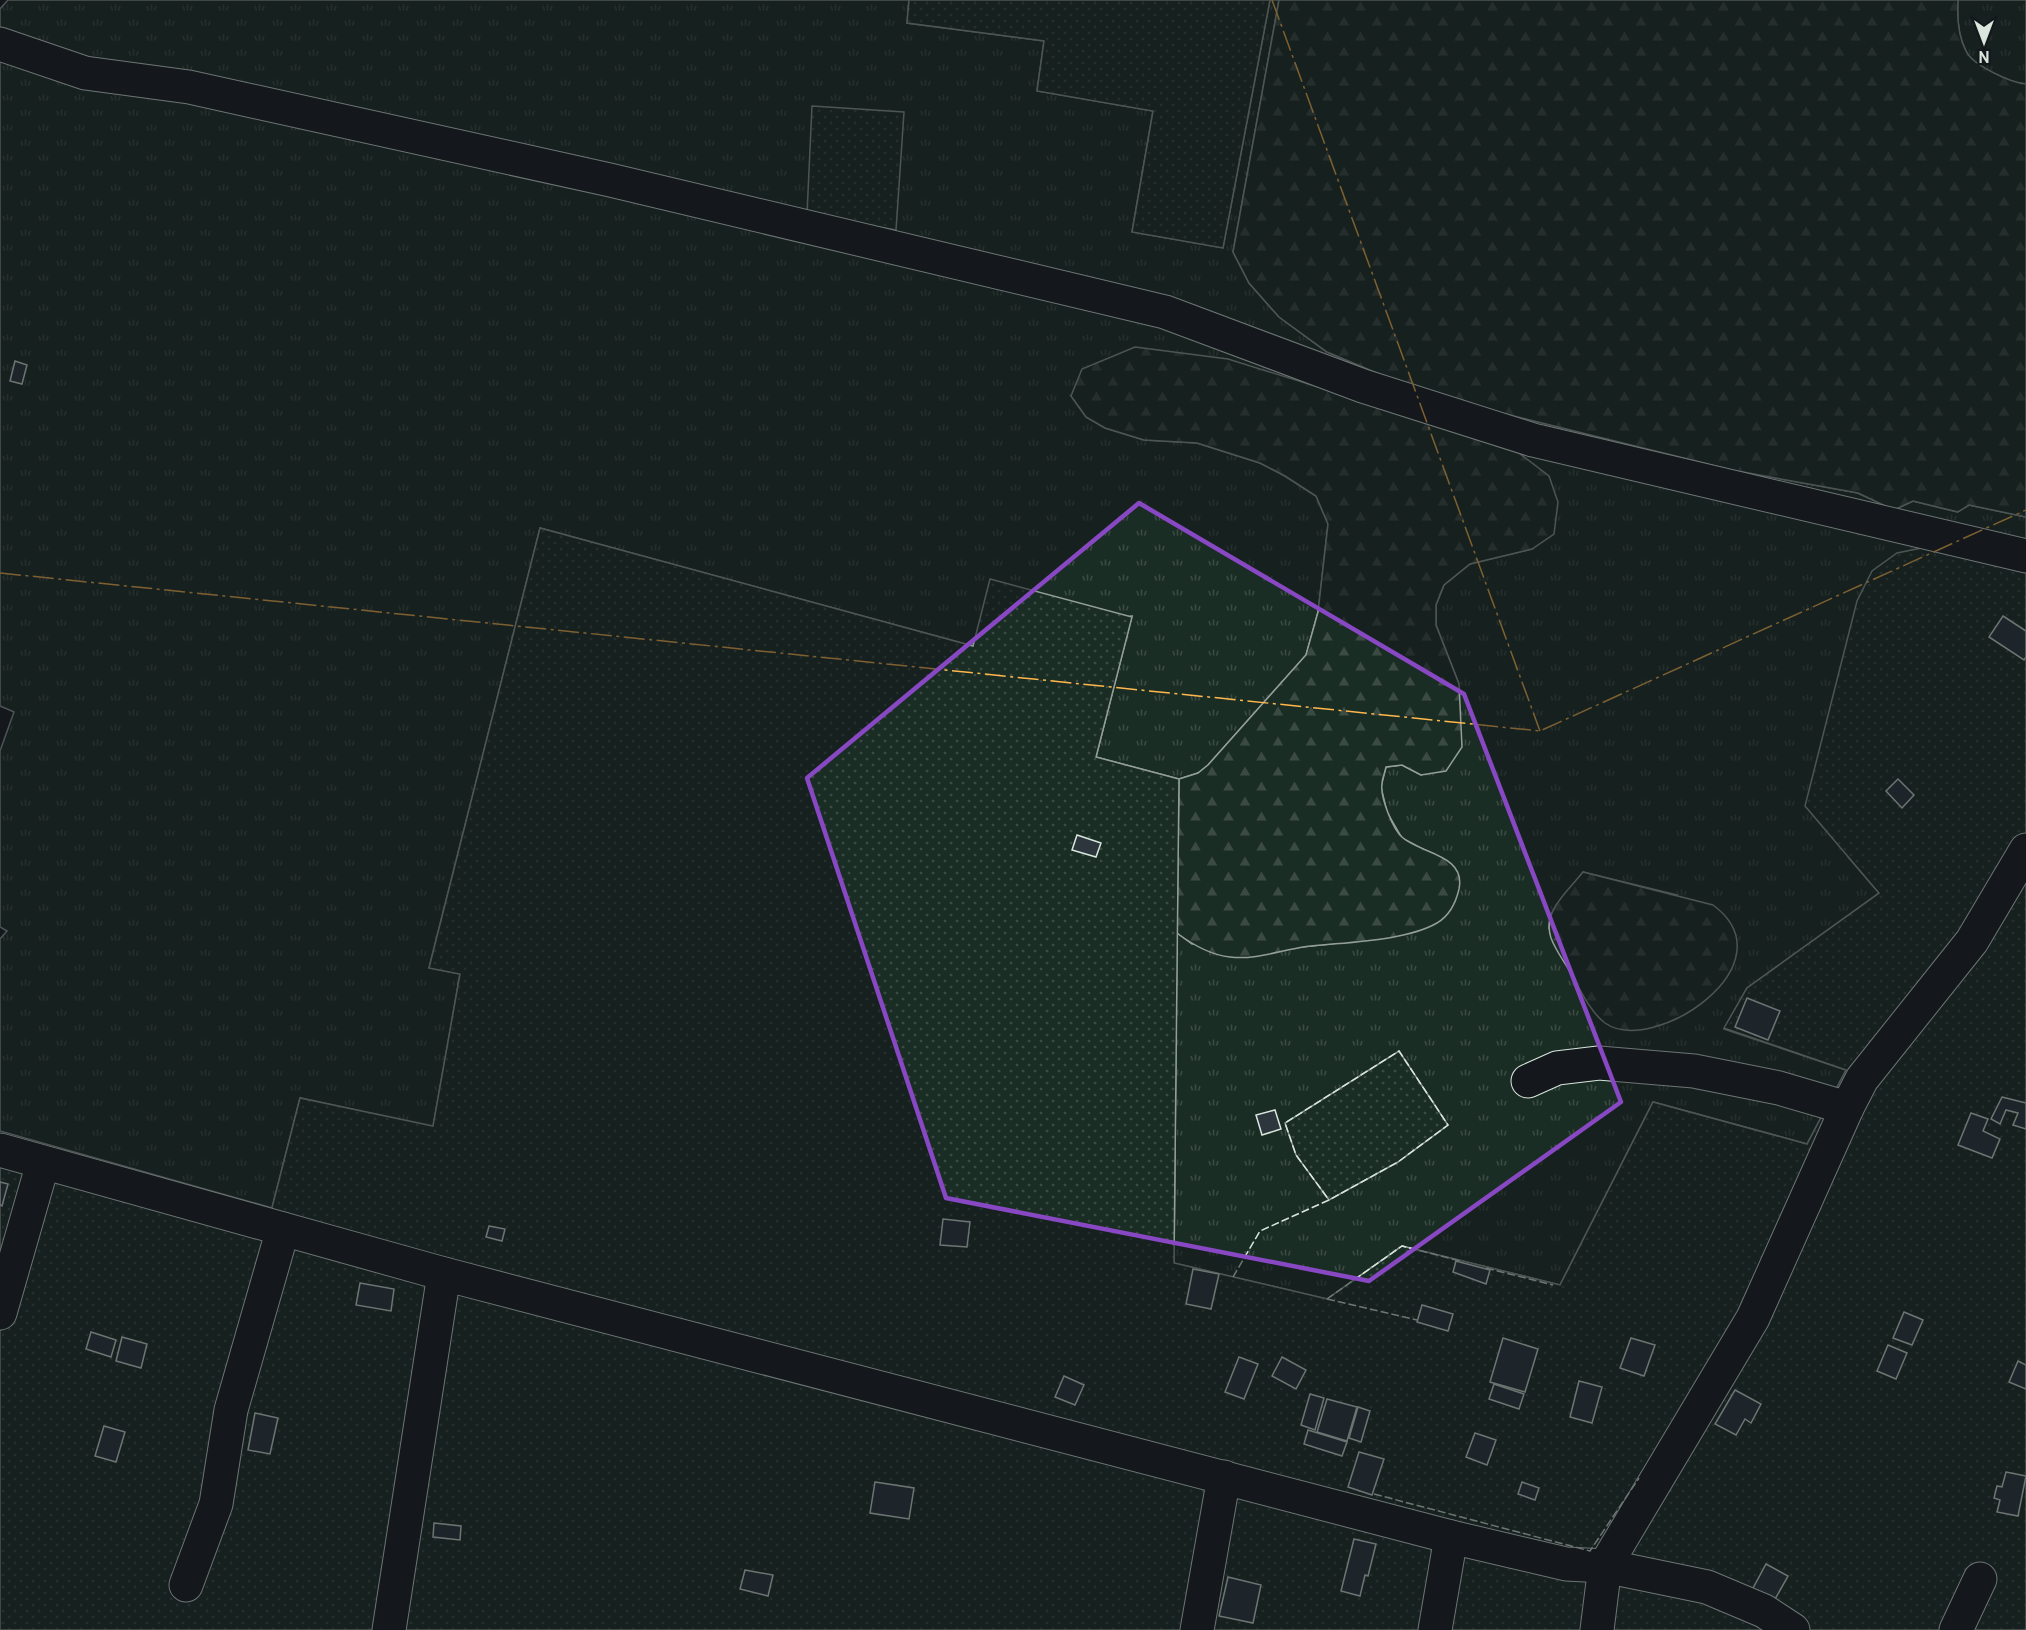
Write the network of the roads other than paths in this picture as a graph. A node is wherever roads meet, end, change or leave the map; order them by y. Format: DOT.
graph roads {
  1 [pos="0,44"];
  2 [pos="2026,556"];
  3 [pos="2026,850"];
  4 [pos="1528,1080"];
  5 [pos="1847,1108"];
  6 [pos="0,1150"];
  7 [pos="43,1163"];
  8 [pos="283,1229"];
  9 [pos="444,1274"];
  10 [pos="0,1313"];
  11 [pos="1224,1477"];
  12 [pos="1451,1537"];
  13 [pos="1605,1566"];
  14 [pos="1980,1579"];
  15 [pos="186,1585"];
  16 [pos="388,1630"];
  17 [pos="1197,1630"];
  18 [pos="1435,1630"];
  19 [pos="1597,1630"];
  20 [pos="1793,1630"];
  21 [pos="1956,1630"];
  1 -- 2 [label="lane"];
  3 -- 5 [label="lane"];
  4 -- 5 [label="lane"];
  5 -- 13 [label="lane"];
  6 -- 7 [label="lane"];
  7 -- 8 [label="lane"];
  7 -- 10 [label="lane"];
  8 -- 9 [label="lane"];
  8 -- 15 [label="lane"];
  9 -- 11 [label="lane"];
  9 -- 16 [label="lane"];
  11 -- 12 [label="lane"];
  11 -- 17 [label="lane"];
  12 -- 13 [label="lane"];
  12 -- 18 [label="lane"];
  13 -- 19 [label="lane"];
  13 -- 20 [label="lane"];
  14 -- 21 [label="lane"];
}
